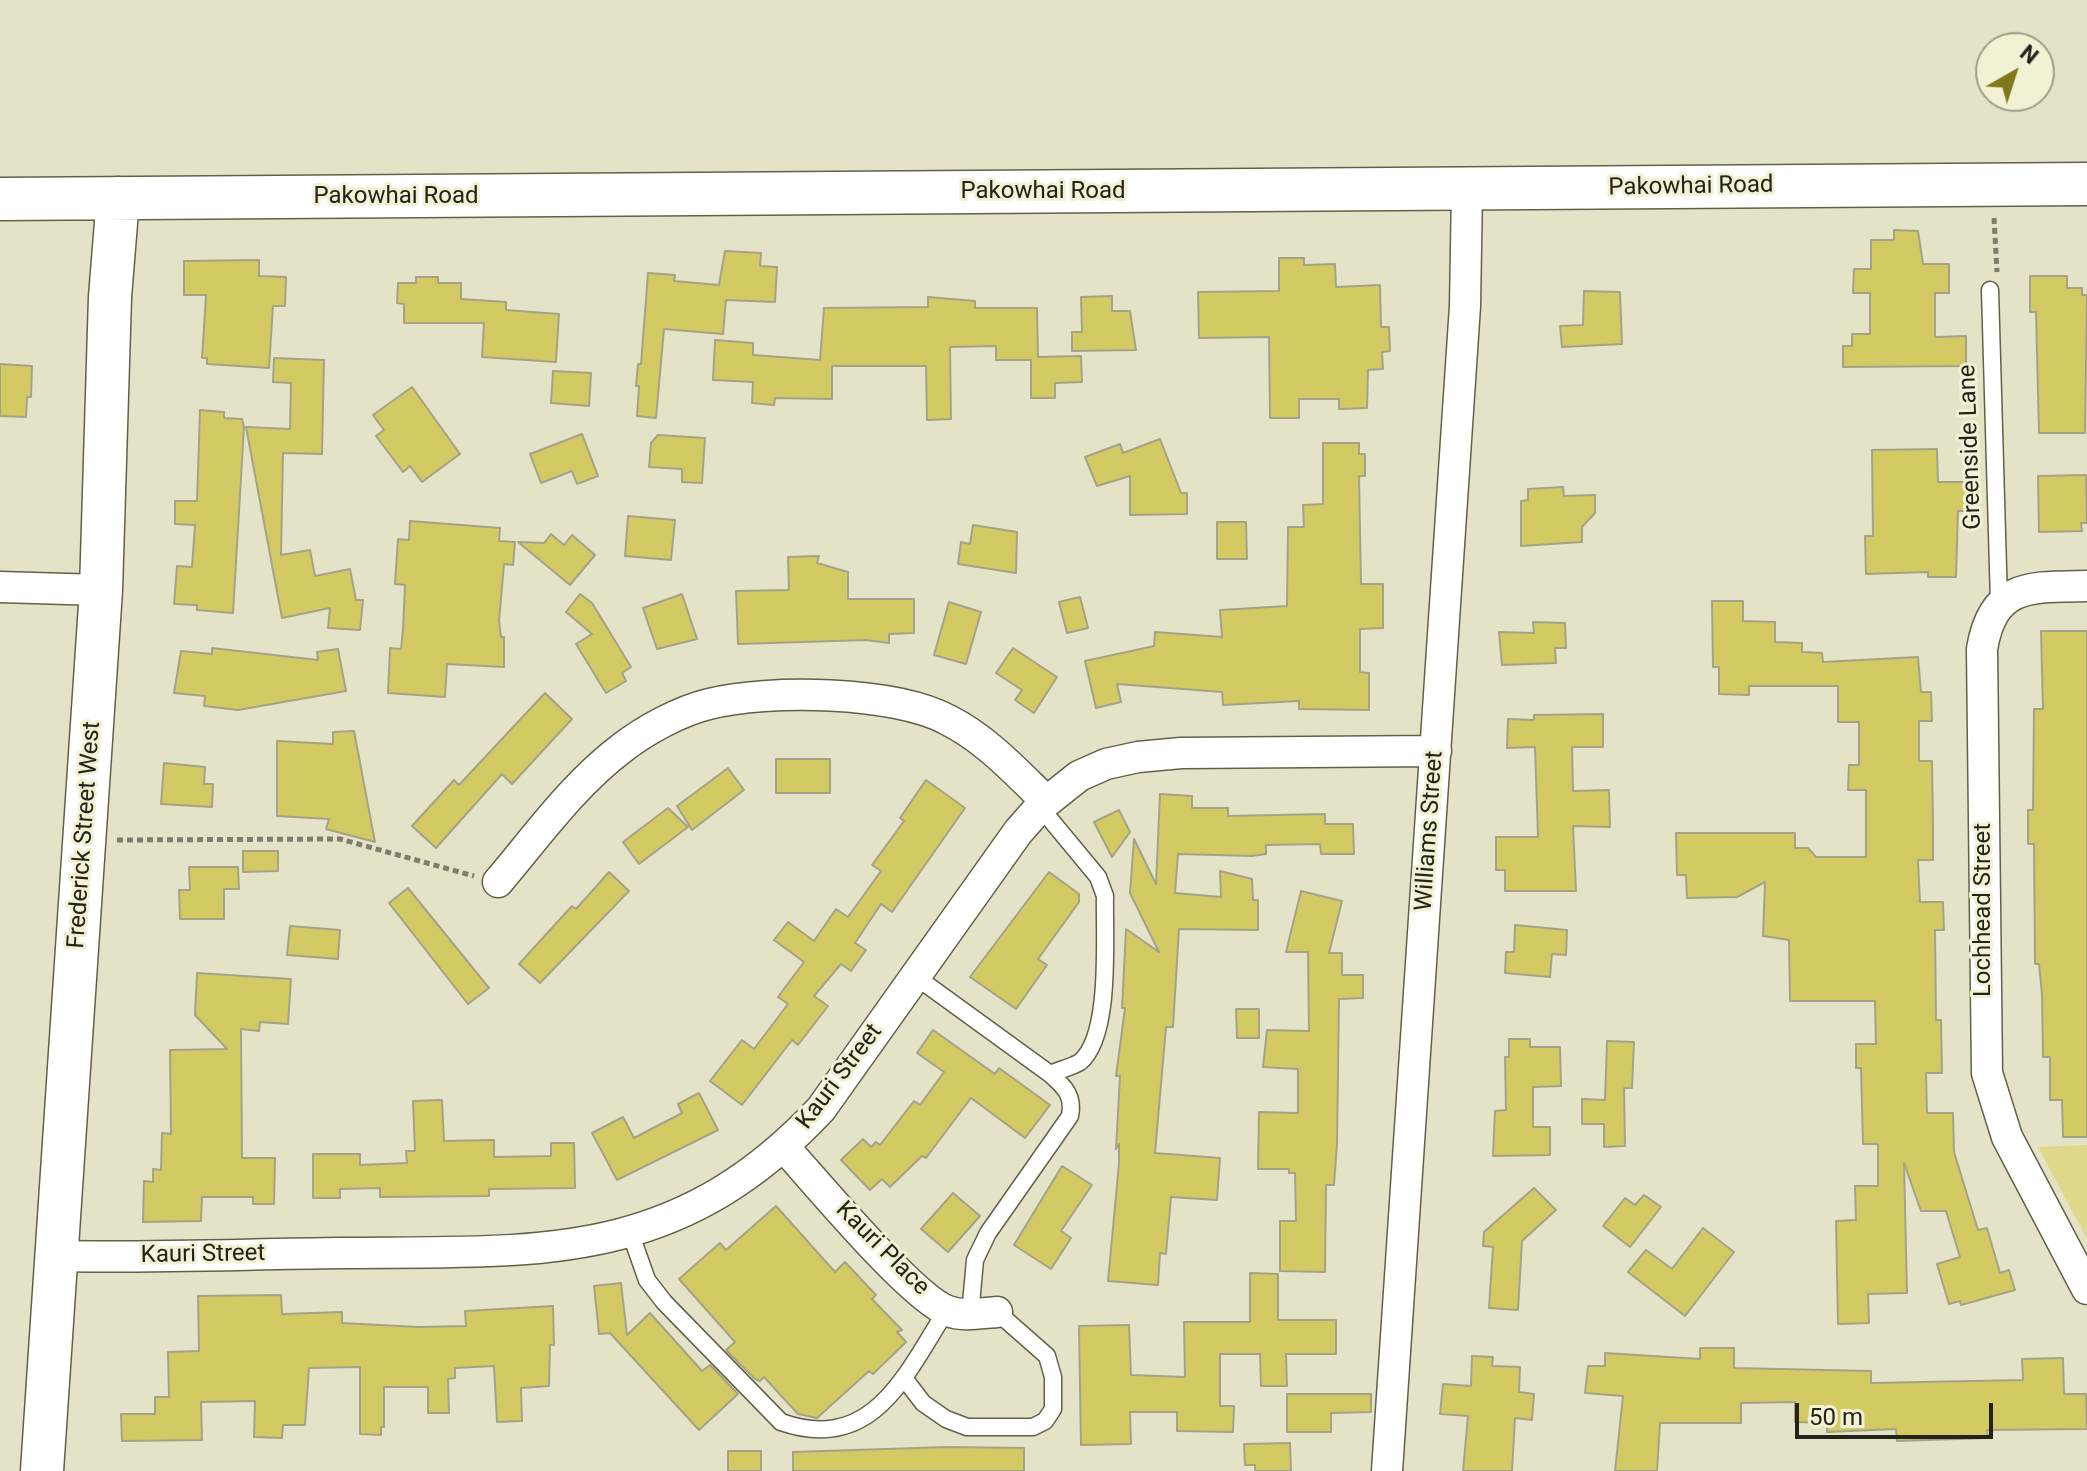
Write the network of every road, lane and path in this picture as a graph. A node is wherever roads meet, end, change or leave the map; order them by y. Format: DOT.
graph roads {
  1 [pos="2087,184"];
  2 [pos="1467,190"];
  3 [pos="118,198"];
  4 [pos="0,199"];
  5 [pos="1994,209"];
  6 [pos="1996,283"];
  7 [pos="2087,586"];
  8 [pos="0,587"];
  9 [pos="101,590"];
  10 [pos="1999,603"];
  11 [pos="1436,751"];
  12 [pos="1043,804"];
  13 [pos="84,841"];
  14 [pos="498,882"];
  15 [pos="915,976"];
  16 [pos="1050,1074"];
  17 [pos="785,1148"];
  18 [pos="630,1232"];
  19 [pos="57,1256"];
  20 [pos="2087,1289"];
  21 [pos="971,1313"];
  22 [pos="904,1378"];
  23 [pos="42,1471"];
  24 [pos="1387,1471"];
  1 -- 2 [label="main road, Pakowhai Road"];
  2 -- 3 [label="main road, Pakowhai Road"];
  2 -- 11 [label="street, Williams Street"];
  3 -- 4 [label="main road, Pakowhai Road"];
  3 -- 9 [label="main road, Frederick Street West"];
  5 -- 6 [label="path"];
  6 -- 10 [label="lane, Greenside Lane"];
  7 -- 10 [label="street"];
  8 -- 9 [label="street"];
  9 -- 13 [label="main road, Frederick Street West"];
  10 -- 20 [label="street, Lochhead Street"];
  11 -- 12 [label="street, Kauri Street"];
  11 -- 24 [label="street, Williams Street"];
  12 -- 14 [label="street"];
  12 -- 15 [label="street, Kauri Street"];
  12 -- 16 [label="lane"];
  13 -- 14 [label="path"];
  13 -- 19 [label="main road, Frederick Street West"];
  15 -- 16 [label="lane"];
  15 -- 17 [label="street, Kauri Street"];
  16 -- 21 [label="lane"];
  17 -- 18 [label="street, Kauri Street"];
  17 -- 21 [label="street, Kauri Place"];
  18 -- 19 [label="street, Kauri Street"];
  18 -- 22 [label="lane"];
  19 -- 23 [label="main road, Frederick Street West"];
  21 -- 22 [label="lane"];
  21 -- 22 [label="lane"];
}
